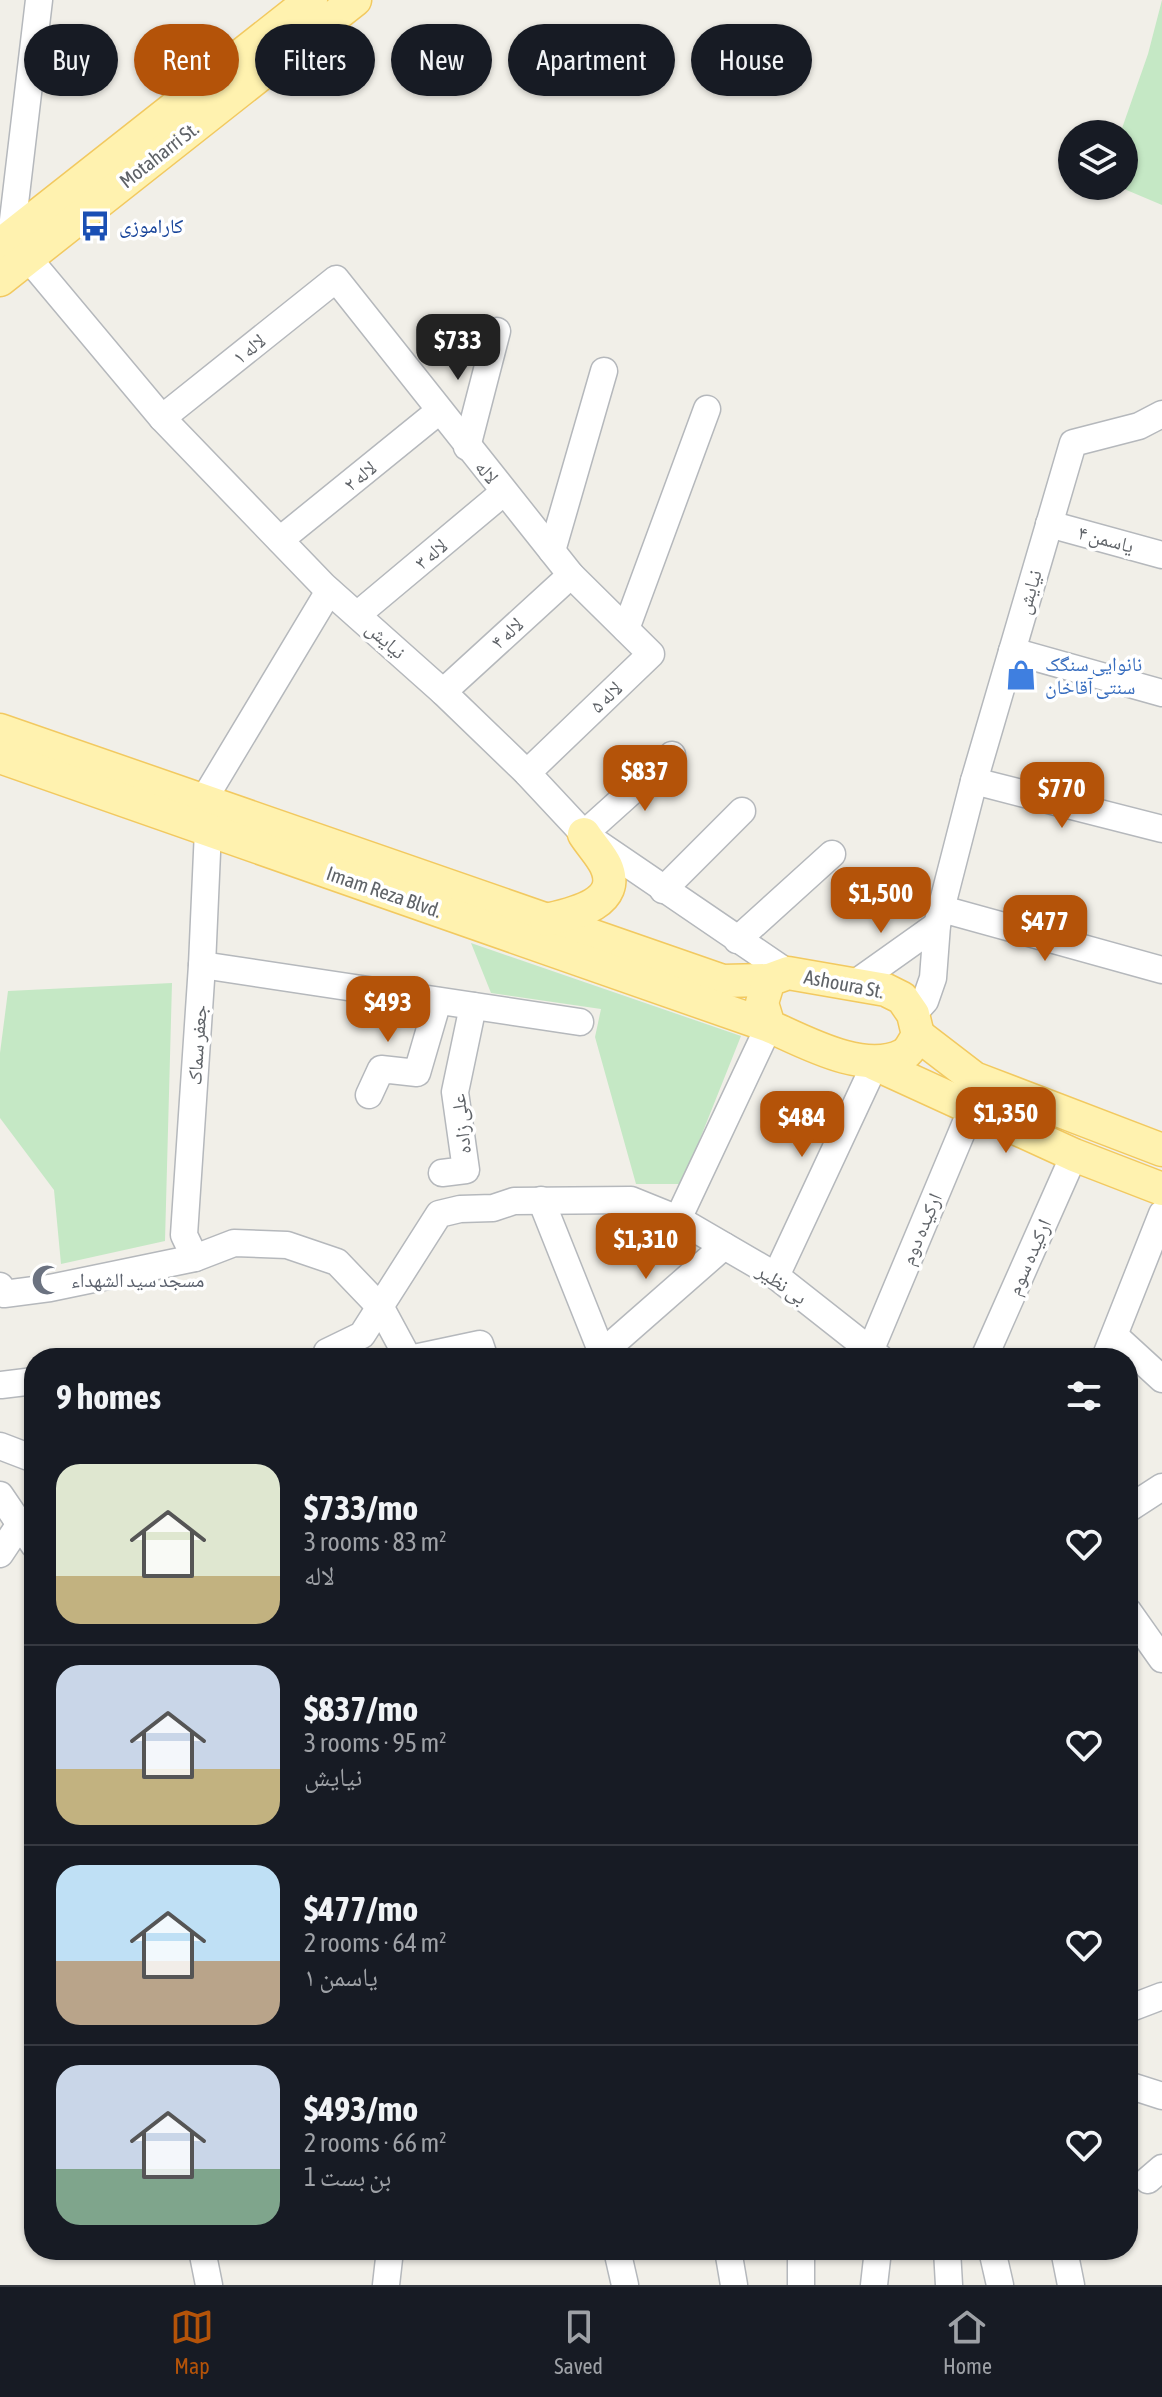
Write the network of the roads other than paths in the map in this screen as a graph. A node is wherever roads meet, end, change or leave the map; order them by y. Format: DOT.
graph roads {
  1 [pos="39,0"];
  2 [pos="311,0"];
  3 [pos="355,0"];
  4 [pos="11,143"];
  5 [pos="13,247"];
  6 [pos="336,279"];
  7 [pos="0,280"];
  8 [pos="497,331"];
  9 [pos="604,371"];
  10 [pos="707,409"];
  11 [pos="439,411"];
  12 [pos="1162,414"];
  13 [pos="162,418"];
  14 [pos="467,447"];
  15 [pos="504,492"];
  16 [pos="1049,524"];
  17 [pos="280,540"];
  18 [pos="552,551"];
  19 [pos="1162,555"];
  20 [pos="571,575"];
  21 [pos="329,591"];
  22 [pos="357,615"];
  23 [pos="626,629"];
  24 [pos="1012,651"];
  25 [pos="651,654"];
  26 [pos="443,692"];
  27 [pos="1162,693"];
  28 [pos="0,730"];
  29 [pos="672,755"];
  30 [pos="0,757"];
  31 [pos="527,773"];
  32 [pos="974,781"];
  33 [pos="742,811"];
  34 [pos="206,815"];
  35 [pos="1162,829"];
  36 [pos="584,834"];
  37 [pos="832,854"];
  38 [pos="663,890"];
  39 [pos="939,917"];
  40 [pos="546,920"];
  41 [pos="737,940"];
  42 [pos="202,965"];
  43 [pos="1162,970"];
  44 [pos="778,977"];
  45 [pos="854,984"];
  46 [pos="438,1001"];
  47 [pos="473,1006"];
  48 [pos="580,1022"];
  49 [pos="916,1024"];
  50 [pos="769,1026"];
  51 [pos="875,1064"];
  52 [pos="369,1095"];
  53 [pos="972,1108"];
  54 [pos="1162,1150"];
  55 [pos="1074,1155"];
  56 [pos="442,1173"];
  57 [pos="1162,1189"];
  58 [pos="541,1200"];
  59 [pos="1162,1214"];
  60 [pos="678,1219"];
  61 [pos="724,1246"];
  62 [pos="195,1258"];
  63 [pos="776,1276"];
  64 [pos="1,1295"];
  65 [pos="381,1308"];
  66 [pos="1110,1347"];
  67 [pos="335,1348"];
  68 [pos="403,1348"];
  69 [pos="461,1348"];
  70 [pos="481,1348"];
  71 [pos="600,1348"];
  72 [pos="612,1348"];
  73 [pos="867,1348"];
  74 [pos="877,1348"];
  75 [pos="988,1348"];
  76 [pos="1138,1364"];
  77 [pos="0,1378"];
  78 [pos="1162,1379"];
  79 [pos="24,1380"];
  80 [pos="0,1446"];
  81 [pos="24,1455"];
  82 [pos="1162,1487"];
  83 [pos="0,1495"];
  84 [pos="1138,1503"];
  85 [pos="24,1531"];
  86 [pos="24,1537"];
  87 [pos="0,1554"];
  88 [pos="1138,1619"];
  89 [pos="1154,1632"];
  90 [pos="1162,1659"];
  91 [pos="1162,1996"];
  92 [pos="1138,2005"];
  93 [pos="1138,2088"];
  94 [pos="1162,2096"];
  95 [pos="204,2260"];
  96 [pos="389,2260"];
  97 [pos="619,2260"];
  98 [pos="730,2260"];
  99 [pos="801,2260"];
  100 [pos="877,2260"];
  101 [pos="948,2260"];
  102 [pos="994,2260"];
  103 [pos="1066,2260"];
  104 [pos="209,2285"];
  105 [pos="386,2285"];
  106 [pos="625,2285"];
  107 [pos="734,2285"];
  108 [pos="801,2285"];
  109 [pos="874,2285"];
  110 [pos="949,2285"];
  111 [pos="1000,2285"];
  112 [pos="1071,2285"];
  1 -- 4 [label="street"];
  2 -- 5 [label="main road, Motaharri St."];
  3 -- 5 [label="main road, Motaharri St."];
  4 -- 5 [label="street"];
  5 -- 7 [label="main road, Motaharri St."];
  5 -- 13 [label="street, نیایش"];
  6 -- 11 [label="street, لاله"];
  6 -- 13 [label="street, لاله ۱"];
  8 -- 14 [label="street"];
  9 -- 18 [label="street"];
  10 -- 23 [label="street"];
  11 -- 14 [label="street, لاله"];
  11 -- 17 [label="street, لاله ۲"];
  12 -- 16 [label="street, نیایش"];
  13 -- 17 [label="street, نیایش"];
  14 -- 15 [label="street, لاله"];
  15 -- 18 [label="street, لاله"];
  15 -- 22 [label="street, لاله ۳"];
  16 -- 19 [label="street, یاسمن ۴"];
  16 -- 24 [label="street, نیایش"];
  17 -- 21 [label="street, نیایش"];
  18 -- 20 [label="street, لاله"];
  20 -- 23 [label="street, لاله"];
  20 -- 26 [label="street, لاله ۴"];
  21 -- 22 [label="street, نیایش"];
  21 -- 34 [label="street"];
  22 -- 26 [label="street, نیایش"];
  23 -- 25 [label="street, لاله"];
  24 -- 27 [label="street"];
  24 -- 32 [label="street, نیایش"];
  25 -- 31 [label="street, لاله ۵"];
  26 -- 31 [label="street, نیایش"];
  28 -- 34 [label="main road, Imam Reza Blvd."];
  29 -- 36 [label="street"];
  30 -- 34 [label="main road, Imam Reza Blvd."];
  31 -- 36 [label="street, نیایش"];
  32 -- 35 [label="street"];
  32 -- 39 [label="street, نیایش"];
  33 -- 38 [label="street"];
  34 -- 40 [label="main road, Imam Reza Blvd."];
  34 -- 42 [label="street, جعفر سماک"];
  34 -- 50 [label="main road, Imam Reza Blvd."];
  36 -- 38 [label="street, نیایش"];
  36 -- 40 [label="main road"];
  37 -- 41 [label="street"];
  38 -- 41 [label="street, نیایش"];
  39 -- 43 [label="street"];
  39 -- 45 [label="street"];
  39 -- 49 [label="street, نیایش"];
  40 -- 44 [label="main road, Imam Reza Blvd."];
  41 -- 44 [label="street, نیایش"];
  42 -- 46 [label="street"];
  42 -- 62 [label="street, جعفر سماک"];
  44 -- 45 [label="main road, Ashoura St."];
  44 -- 50 [label="main road"];
  45 -- 49 [label="main road, Ashoura St."];
  46 -- 47 [label="street"];
  46 -- 52 [label="street"];
  47 -- 48 [label="street"];
  47 -- 56 [label="street, علی زاده"];
  49 -- 51 [label="main road"];
  49 -- 54 [label="main road"];
  50 -- 51 [label="main road"];
  50 -- 60 [label="street"];
  51 -- 53 [label="main road"];
  51 -- 63 [label="street"];
  53 -- 55 [label="main road"];
  53 -- 74 [label="street, ارکیده دوم"];
  55 -- 57 [label="main road"];
  55 -- 75 [label="street, ارکیده سوم"];
  58 -- 60 [label="street, بی نظیر"];
  58 -- 65 [label="street, بی نظیر"];
  58 -- 71 [label="street"];
  59 -- 66 [label="street"];
  60 -- 61 [label="street, بی نظیر"];
  61 -- 63 [label="street, بی نظیر"];
  61 -- 72 [label="street"];
  62 -- 64 [label="street"];
  62 -- 65 [label="street"];
  63 -- 73 [label="street, بی نظیر"];
  65 -- 67 [label="street"];
  65 -- 68 [label="street"];
  69 -- 70 [label="street"];
  76 -- 78 [label="street"];
  77 -- 79 [label="street"];
  80 -- 81 [label="street"];
  82 -- 84 [label="street"];
  83 -- 85 [label="street"];
  86 -- 87 [label="street"];
  88 -- 89 [label="street"];
  89 -- 90 [label="street"];
  91 -- 92 [label="street"];
  93 -- 94 [label="street"];
  95 -- 104 [label="street"];
  96 -- 105 [label="street"];
  97 -- 106 [label="street"];
  98 -- 107 [label="street"];
  99 -- 108 [label="street"];
  100 -- 109 [label="street"];
  101 -- 110 [label="street"];
  102 -- 111 [label="street"];
  103 -- 112 [label="street"];
}
